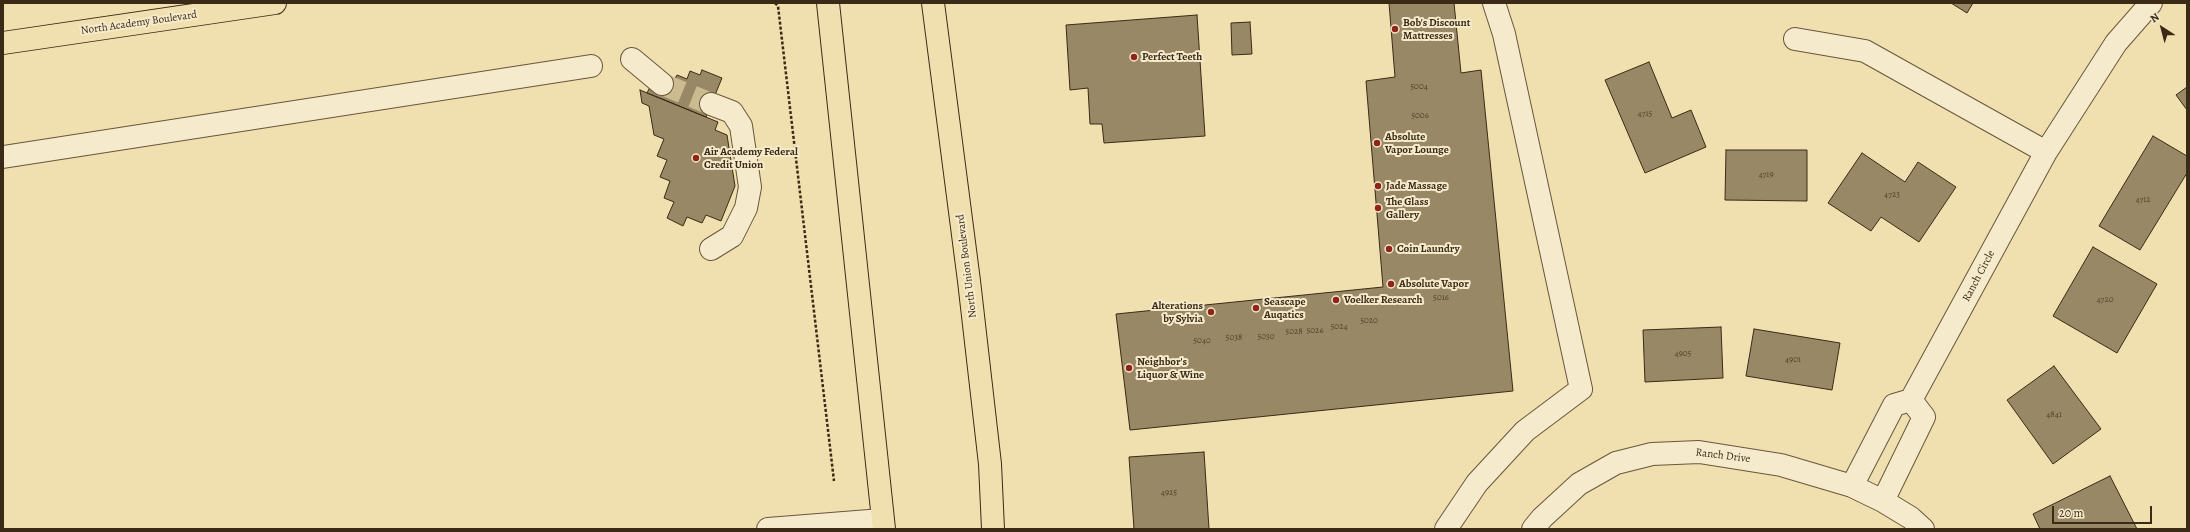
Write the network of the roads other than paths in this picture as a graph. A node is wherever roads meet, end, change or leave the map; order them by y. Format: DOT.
graph roads {
  1 [pos="275,3"];
  2 [pos="828,3"];
  3 [pos="934,3"];
  4 [pos="1494,3"];
  5 [pos="2151,3"];
  6 [pos="1795,39"];
  7 [pos="3,43"];
  8 [pos="632,59"];
  9 [pos="591,66"];
  10 [pos="662,84"];
  11 [pos="711,104"];
  12 [pos="2046,152"];
  13 [pos="3,157"];
  14 [pos="711,249"];
  15 [pos="1911,400"];
  16 [pos="1852,486"];
  17 [pos="1883,501"];
  18 [pos="883,524"];
  19 [pos="768,529"];
  20 [pos="993,529"];
  21 [pos="1446,529"];
  22 [pos="1533,529"];
  23 [pos="1923,529"];
  1 -- 7 [label="main road, North Academy Boulevard"];
  2 -- 18 [label="main road"];
  3 -- 20 [label="main road, North Union Boulevard"];
  4 -- 21 [label="street"];
  5 -- 12 [label="street, Ranch Circle"];
  6 -- 12 [label="street"];
  8 -- 10 [label="street"];
  9 -- 13 [label="street"];
  11 -- 14 [label="street"];
  12 -- 15 [label="street, Ranch Circle"];
  15 -- 16 [label="street"];
  15 -- 17 [label="street"];
  16 -- 17 [label="street, Ranch Drive"];
  16 -- 22 [label="street, Ranch Drive"];
  17 -- 23 [label="street, Ranch Drive"];
  18 -- 19 [label="street"];
}
